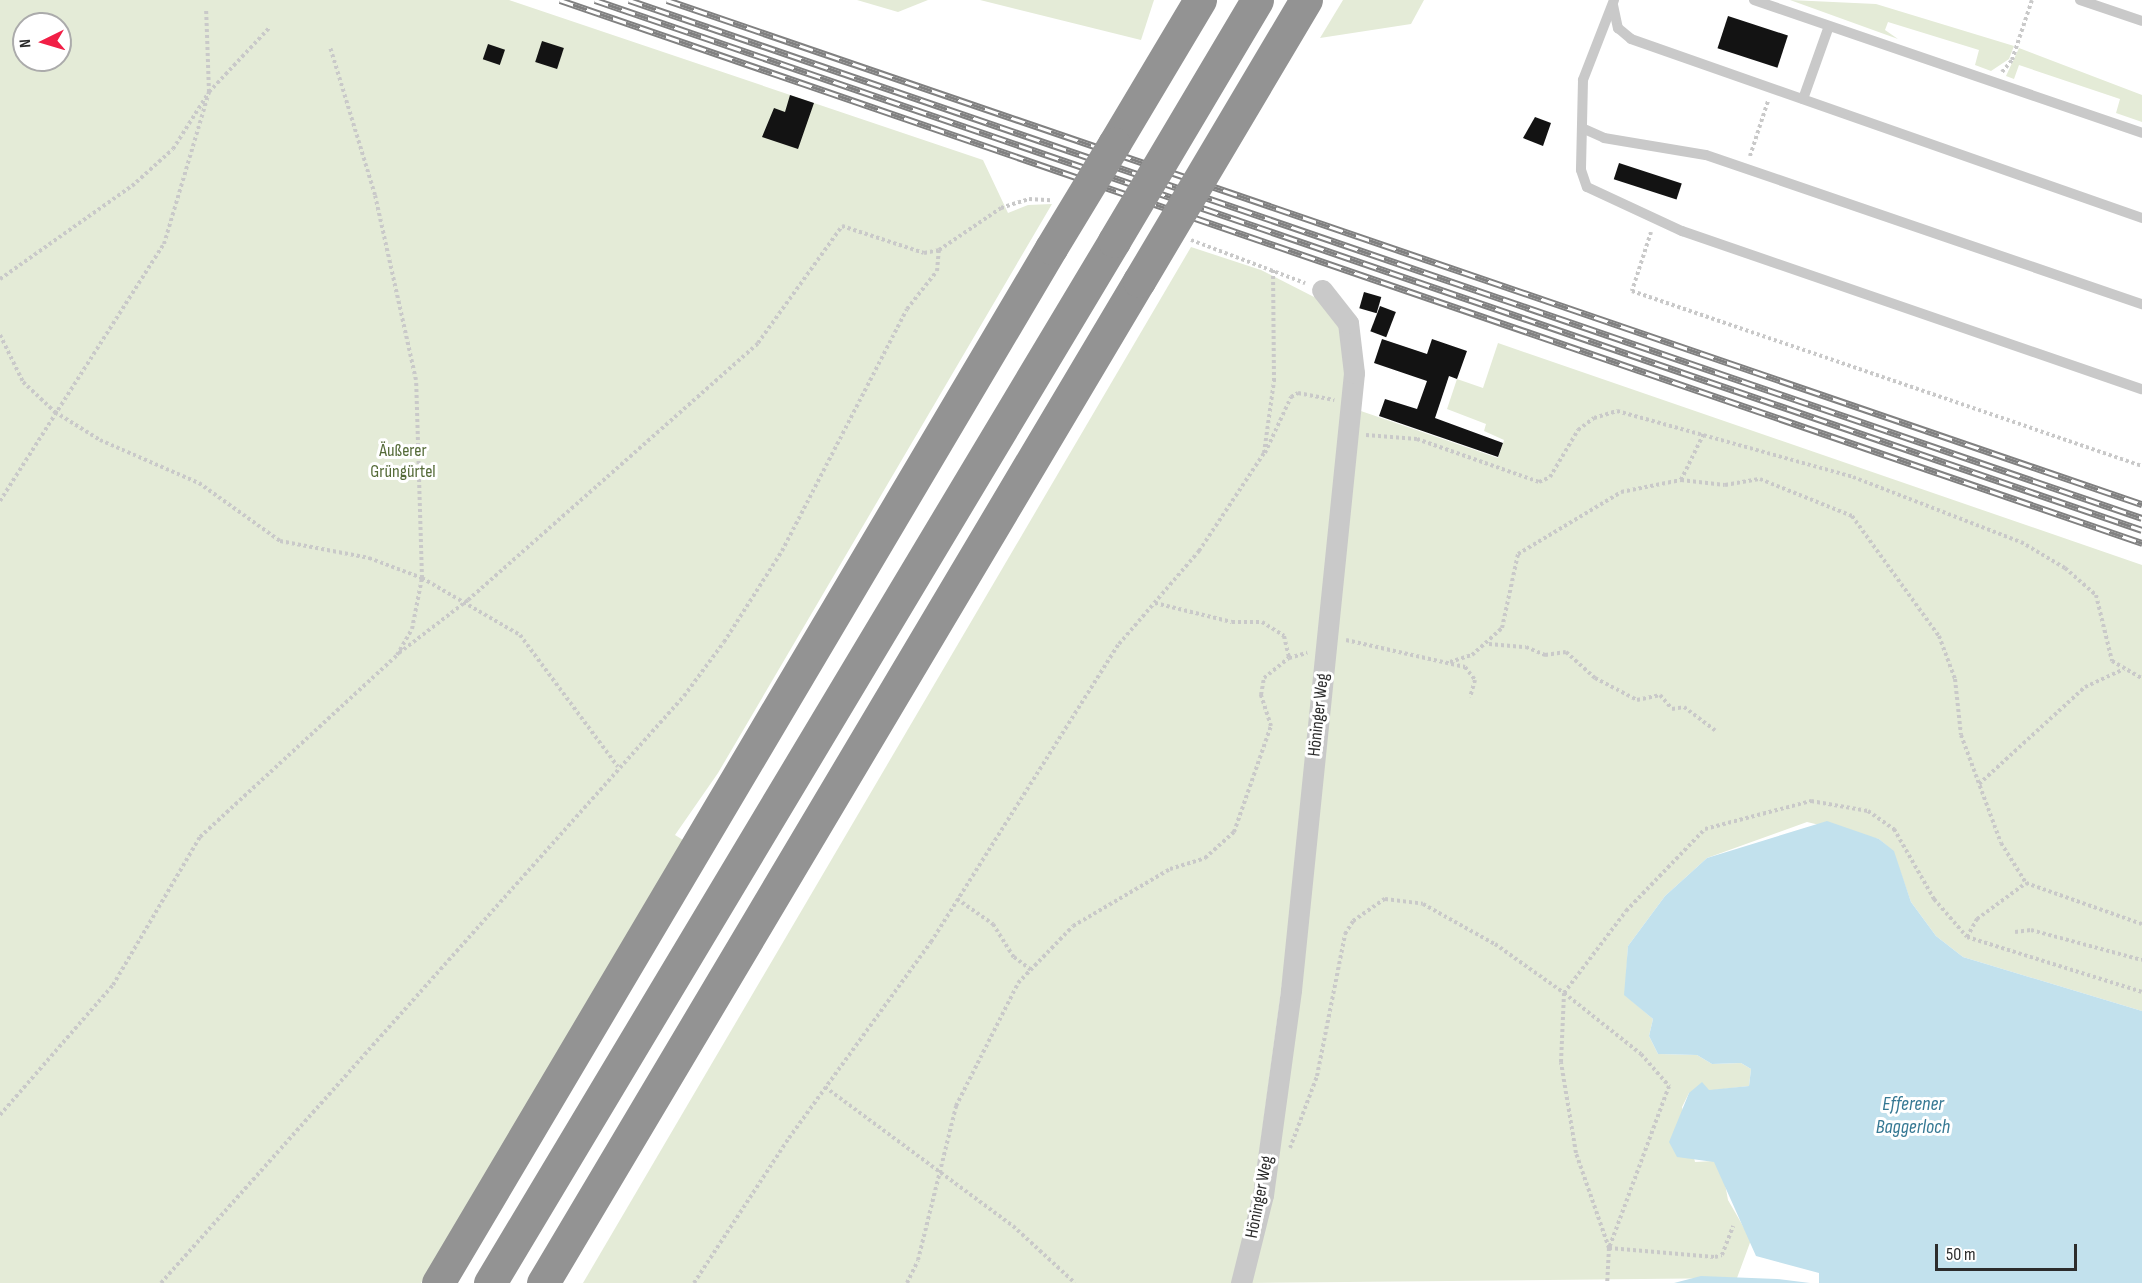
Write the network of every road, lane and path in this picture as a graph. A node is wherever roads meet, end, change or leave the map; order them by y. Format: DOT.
graph roads {
  1 [pos="1172,0"];
  2 [pos="1200,0"];
  3 [pos="1257,0"];
  4 [pos="1306,0"];
  5 [pos="1754,0"];
  6 [pos="2032,0"];
  7 [pos="2080,0"];
  8 [pos="1613,2"];
  9 [pos="207,8"];
  10 [pos="2142,21"];
  11 [pos="1829,26"];
  12 [pos="269,28"];
  13 [pos="330,47"];
  14 [pos="1993,81"];
  15 [pos="1772,87"];
  16 [pos="209,92"];
  17 [pos="1803,99"];
  18 [pos="1582,128"];
  19 [pos="2142,133"];
  20 [pos="1114,144"];
  21 [pos="1746,168"];
  22 [pos="1057,201"];
  23 [pos="2142,218"];
  24 [pos="1654,220"];
  25 [pos="1194,241"];
  26 [pos="939,250"];
  27 [pos="1273,269"];
  28 [pos="0,279"];
  29 [pos="1322,290"];
  30 [pos="2142,304"];
  31 [pos="0,335"];
  32 [pos="2142,389"];
  33 [pos="1351,402"];
  34 [pos="55,412"];
  35 [pos="1704,433"];
  36 [pos="1347,435"];
  37 [pos="1264,453"];
  38 [pos="2142,466"];
  39 [pos="1681,480"];
  40 [pos="0,501"];
  41 [pos="422,578"];
  42 [pos="468,600"];
  43 [pos="1155,603"];
  44 [pos="1488,644"];
  45 [pos="1326,645"];
  46 [pos="397,655"];
  47 [pos="1289,658"];
  48 [pos="1450,662"];
  49 [pos="2124,669"];
  50 [pos="2142,678"];
  51 [pos="1470,697"];
  52 [pos="1715,730"];
  53 [pos="618,767"];
  54 [pos="1979,784"];
  55 [pos="733,785"];
  56 [pos="2026,883"];
  57 [pos="957,899"];
  58 [pos="2142,924"];
  59 [pos="2015,932"];
  60 [pos="1967,937"];
  61 [pos="2142,960"];
  62 [pos="1031,970"];
  63 [pos="2142,992"];
  64 [pos="1564,993"];
  65 [pos="825,1087"];
  66 [pos="0,1115"];
  67 [pos="568,1151"];
  68 [pos="1286,1156"];
  69 [pos="941,1171"];
  70 [pos="1733,1226"];
  71 [pos="1609,1248"];
  72 [pos="161,1283"];
  73 [pos="438,1283"];
  74 [pos="489,1283"];
  75 [pos="543,1283"];
  76 [pos="694,1283"];
  77 [pos="907,1283"];
  78 [pos="1075,1283"];
  79 [pos="1241,1283"];
  80 [pos="1607,1283"];
  1 -- 20 [label="highway"];
  2 -- 20 [label="highway"];
  3 -- 67 [label="highway, bridge"];
  4 -- 75 [label="highway, bridge"];
  5 -- 11 [label="lane"];
  6 -- 14 [label="path"];
  7 -- 10 [label="lane"];
  8 -- 15 [label="lane"];
  8 -- 18 [label="lane"];
  9 -- 16 [label="path"];
  11 -- 14 [label="lane"];
  11 -- 17 [label="lane"];
  12 -- 16 [label="path"];
  13 -- 41 [label="path"];
  14 -- 19 [label="lane"];
  15 -- 17 [label="lane"];
  15 -- 21 [label="path"];
  16 -- 28 [label="path"];
  16 -- 34 [label="path"];
  17 -- 23 [label="lane"];
  18 -- 21 [label="lane"];
  18 -- 24 [label="lane"];
  20 -- 55 [label="highway, bridge"];
  21 -- 30 [label="lane"];
  22 -- 26 [label="path"];
  24 -- 32 [label="lane"];
  24 -- 38 [label="path"];
  25 -- 27 [label="path"];
  26 -- 42 [label="path"];
  26 -- 53 [label="path"];
  27 -- 29 [label="path"];
  27 -- 37 [label="path"];
  29 -- 33 [label="street, Höninger Weg"];
  31 -- 34 [label="path"];
  33 -- 36 [label="street, Höninger Weg"];
  33 -- 37 [label="path"];
  34 -- 40 [label="path"];
  34 -- 41 [label="path"];
  35 -- 36 [label="path"];
  35 -- 39 [label="path"];
  35 -- 49 [label="path"];
  36 -- 45 [label="street, Höninger Weg"];
  37 -- 43 [label="path"];
  39 -- 44 [label="path"];
  39 -- 54 [label="path"];
  41 -- 42 [label="path"];
  41 -- 46 [label="path"];
  42 -- 46 [label="path"];
  42 -- 53 [label="path"];
  43 -- 47 [label="path"];
  43 -- 57 [label="path"];
  44 -- 48 [label="path"];
  44 -- 52 [label="path"];
  45 -- 47 [label="path"];
  45 -- 48 [label="path"];
  45 -- 79 [label="street, Höninger Weg"];
  46 -- 66 [label="path"];
  47 -- 62 [label="path"];
  48 -- 51 [label="path"];
  49 -- 50 [label="path"];
  49 -- 54 [label="path"];
  53 -- 72 [label="path"];
  54 -- 56 [label="path"];
  55 -- 67 [label="highway"];
  55 -- 73 [label="highway"];
  56 -- 58 [label="path"];
  56 -- 60 [label="path"];
  57 -- 62 [label="path"];
  57 -- 65 [label="path"];
  59 -- 61 [label="path"];
  60 -- 63 [label="path"];
  60 -- 64 [label="path"];
  62 -- 69 [label="path"];
  64 -- 68 [label="path"];
  64 -- 71 [label="path"];
  64 -- 71 [label="path"];
  65 -- 69 [label="path"];
  65 -- 76 [label="path"];
  67 -- 74 [label="highway"];
  69 -- 77 [label="path"];
  69 -- 78 [label="path"];
  70 -- 71 [label="path"];
  71 -- 80 [label="path"];
}
